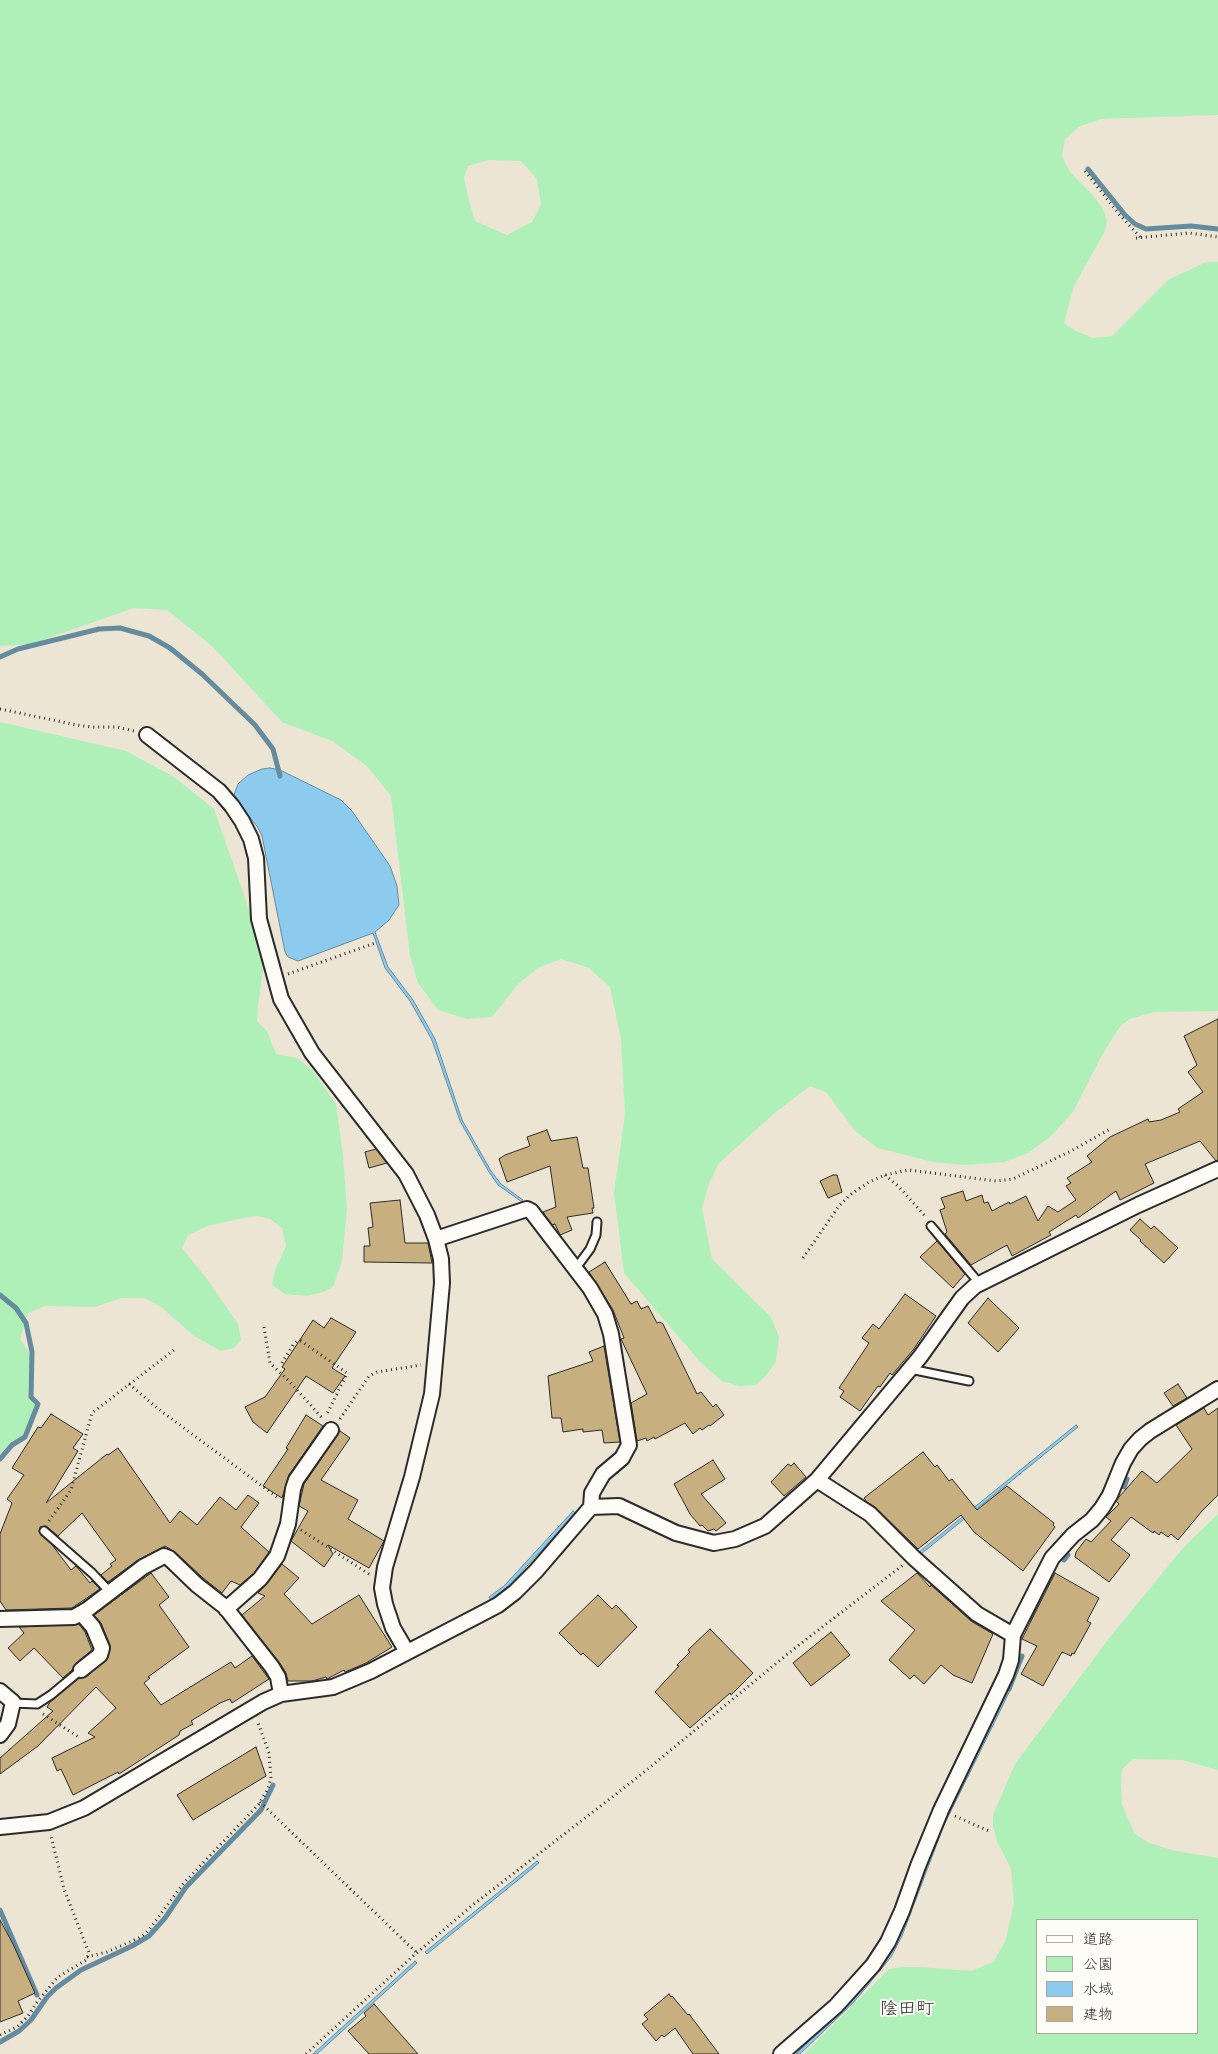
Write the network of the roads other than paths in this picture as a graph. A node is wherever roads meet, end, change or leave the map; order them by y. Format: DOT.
graph roads {
  1 [pos="146,735"];
  2 [pos="1218,1169"];
  3 [pos="597,1222"];
  4 [pos="931,1226"];
  5 [pos="436,1239"];
  6 [pos="576,1268"];
  7 [pos="980,1284"];
  8 [pos="910,1369"];
  9 [pos="969,1381"];
  10 [pos="1218,1389"];
  11 [pos="327,1425"];
  12 [pos="817,1480"];
  13 [pos="591,1507"];
  14 [pos="44,1531"];
  15 [pos="110,1592"];
  16 [pos="226,1609"];
  17 [pos="81,1613"];
  18 [pos="0,1619"];
  19 [pos="1013,1635"];
  20 [pos="407,1652"];
  21 [pos="81,1670"];
  22 [pos="0,1691"];
  23 [pos="281,1694"];
  24 [pos="13,1703"];
  25 [pos="0,1735"];
  26 [pos="0,1827"];
  27 [pos="781,2054"];
  1 -- 5 [label="street"];
  2 -- 7 [label="street"];
  3 -- 6 [label="lane"];
  4 -- 7 [label="lane"];
  5 -- 6 [label="street"];
  5 -- 20 [label="street"];
  6 -- 13 [label="street"];
  7 -- 8 [label="street"];
  8 -- 9 [label="lane"];
  8 -- 12 [label="street"];
  10 -- 19 [label="street"];
  11 -- 16 [label="street"];
  12 -- 13 [label="street"];
  12 -- 19 [label="street"];
  13 -- 20 [label="street"];
  14 -- 15 [label="lane"];
  15 -- 16 [label="street"];
  15 -- 17 [label="street"];
  16 -- 23 [label="street"];
  17 -- 18 [label="street"];
  17 -- 21 [label="street"];
  19 -- 27 [label="street"];
  20 -- 23 [label="street"];
  21 -- 24 [label="lane"];
  22 -- 24 [label="street"];
  23 -- 26 [label="street"];
  24 -- 25 [label="street"];
}
